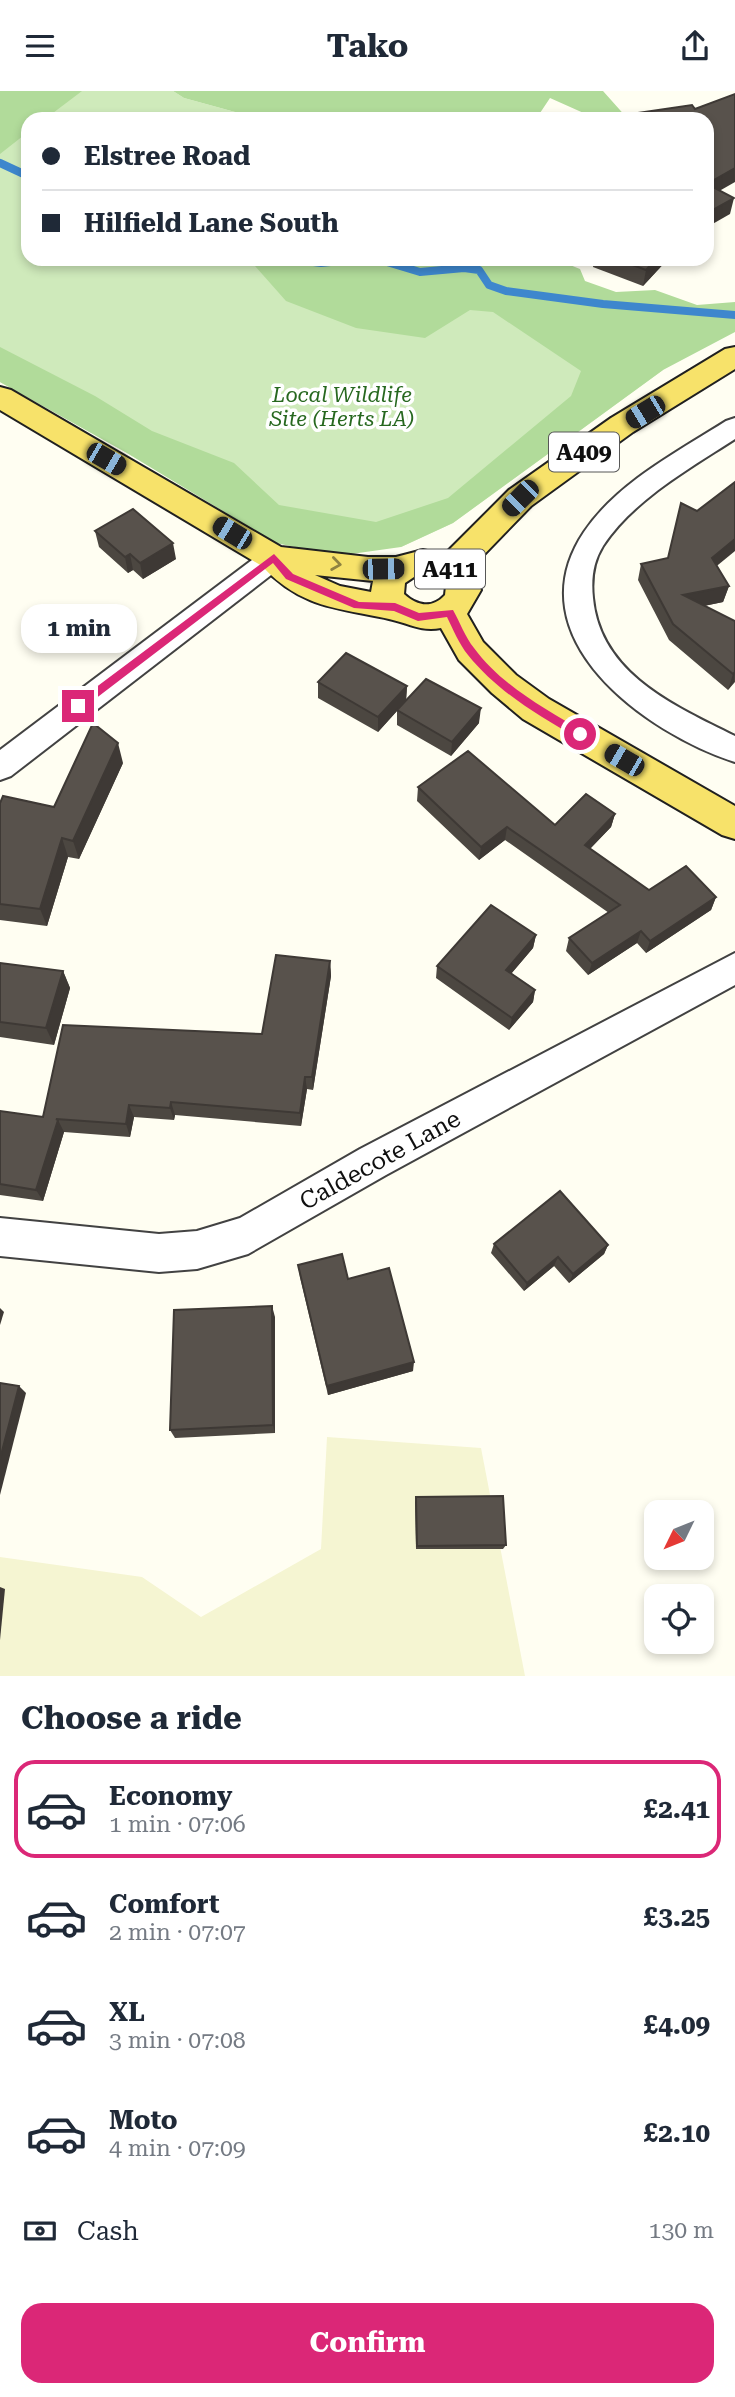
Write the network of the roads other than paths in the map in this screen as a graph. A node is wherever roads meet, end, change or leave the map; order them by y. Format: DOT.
graph roads {
  1 [pos="735,356"];
  2 [pos="0,397"];
  3 [pos="735,427"];
  4 [pos="274,558"];
  5 [pos="399,569"];
  6 [pos="450,569"];
  7 [pos="395,607"];
  8 [pos="449,612"];
  9 [pos="735,750"];
  10 [pos="0,767"];
  11 [pos="735,824"];
  12 [pos="735,968"];
  13 [pos="0,1237"];
  1 -- 6 [label="main road, A409"];
  2 -- 4 [label="main road, A411"];
  3 -- 9 [label="street"];
  4 -- 5 [label="main road, A411, one-way"];
  4 -- 7 [label="main road, A411"];
  4 -- 10 [label="street"];
  5 -- 6 [label="main road, A411"];
  5 -- 7 [label="main road, A411"];
  6 -- 8 [label="main road, A411"];
  7 -- 8 [label="main road, A411"];
  8 -- 11 [label="main road, A411"];
  12 -- 13 [label="street, Caldecote Lane"];
}
